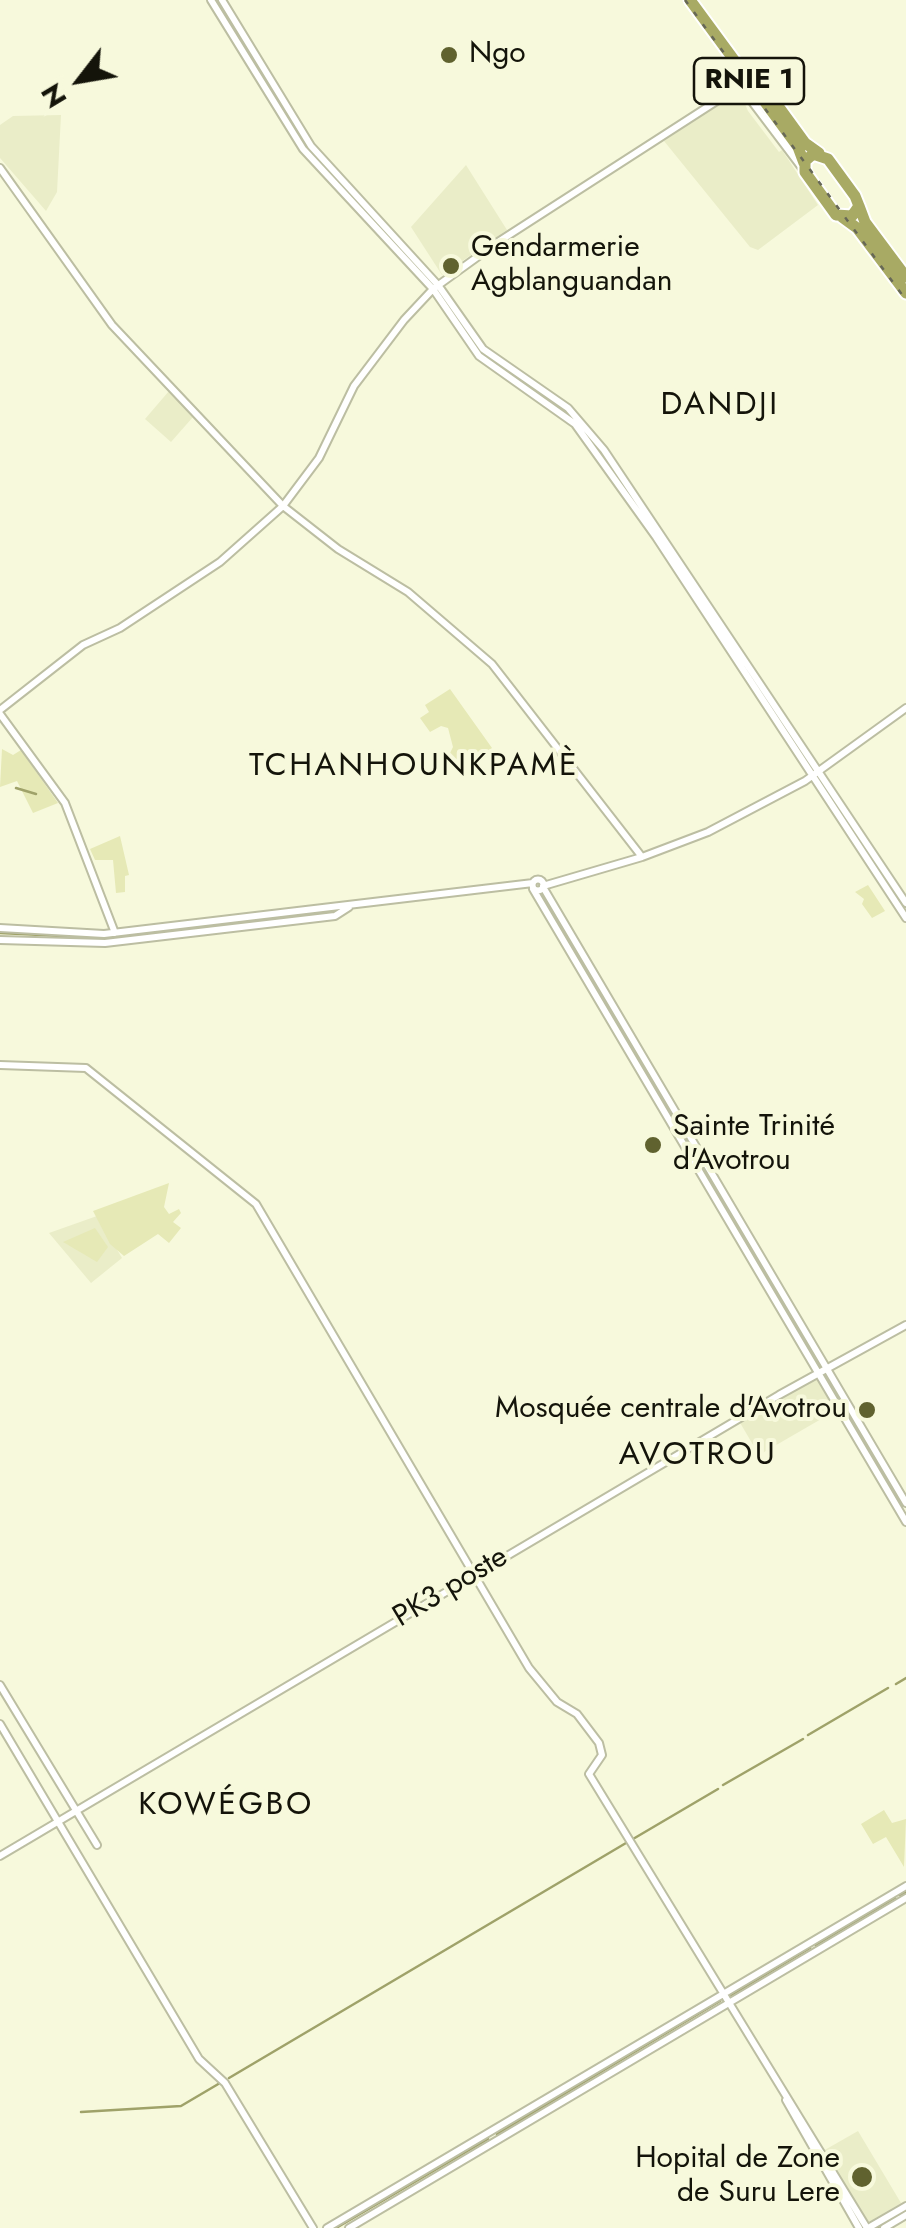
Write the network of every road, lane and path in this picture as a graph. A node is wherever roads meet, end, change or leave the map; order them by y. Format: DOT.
graph roads {
  1 [pos="211,0"];
  2 [pos="222,0"];
  3 [pos="690,0"];
  4 [pos="700,0"];
  5 [pos="819,154"];
  6 [pos="0,168"];
  7 [pos="804,168"];
  8 [pos="859,206"];
  9 [pos="842,217"];
  10 [pos="906,277"];
  11 [pos="435,287"];
  12 [pos="906,293"];
  13 [pos="283,506"];
  14 [pos="906,708"];
  15 [pos="0,712"];
  16 [pos="816,773"];
  17 [pos="642,857"];
  18 [pos="540,885"];
  19 [pos="906,902"];
  20 [pos="354,903"];
  21 [pos="906,918"];
  22 [pos="0,928"];
  23 [pos="116,933"];
  24 [pos="0,940"];
  25 [pos="0,1066"];
  26 [pos="906,1325"];
  27 [pos="826,1372"];
  28 [pos="906,1503"];
  29 [pos="906,1522"];
  30 [pos="472,1576"];
  31 [pos="0,1685"];
  32 [pos="0,1724"];
  33 [pos="78,1812"];
  34 [pos="59,1823"];
  35 [pos="97,1845"];
  36 [pos="0,1856"];
  37 [pos="906,1886"];
  38 [pos="906,1898"];
  39 [pos="724,1996"];
  40 [pos="728,2004"];
  41 [pos="785,2094"];
  42 [pos="906,2206"];
  43 [pos="906,2215"];
  44 [pos="313,2228"];
  45 [pos="327,2228"];
  46 [pos="349,2228"];
  47 [pos="858,2228"];
  48 [pos="868,2228"];
  49 [pos="884,2228"];
  1 -- 11 [label="street"];
  2 -- 11 [label="street"];
  3 -- 7 [label="highway, RNIE 1"];
  4 -- 5 [label="highway, RNIE 1"];
  5 -- 7 [label="highway"];
  5 -- 8 [label="highway, RNIE 1"];
  6 -- 13 [label="street"];
  7 -- 9 [label="highway, RNIE 1"];
  7 -- 11 [label="street"];
  8 -- 9 [label="highway"];
  8 -- 10 [label="highway, RNIE 1"];
  9 -- 12 [label="highway, RNIE 1"];
  11 -- 13 [label="street"];
  11 -- 16 [label="street"];
  13 -- 15 [label="street"];
  13 -- 17 [label="street"];
  14 -- 16 [label="street"];
  15 -- 23 [label="street"];
  16 -- 17 [label="street"];
  16 -- 19 [label="street"];
  16 -- 21 [label="street"];
  17 -- 18 [label="street"];
  18 -- 20 [label="street"];
  18 -- 27 [label="street"];
  20 -- 23 [label="street"];
  20 -- 24 [label="street"];
  22 -- 23 [label="street"];
  25 -- 30 [label="street"];
  26 -- 27 [label="street, PK3 poste"];
  27 -- 28 [label="street"];
  27 -- 29 [label="street"];
  27 -- 30 [label="street, PK3 poste"];
  30 -- 33 [label="street, PK3 poste"];
  30 -- 39 [label="street"];
  31 -- 33 [label="street"];
  32 -- 34 [label="street"];
  33 -- 34 [label="street, PK3 poste"];
  33 -- 35 [label="street"];
  34 -- 36 [label="street, PK3 poste"];
  34 -- 44 [label="street"];
  37 -- 39 [label="street"];
  38 -- 40 [label="street"];
  39 -- 40 [label="street"];
  39 -- 45 [label="street"];
  40 -- 41 [label="street"];
  40 -- 46 [label="street"];
  41 -- 47 [label="street"];
  41 -- 48 [label="street"];
  42 -- 48 [label="street"];
  43 -- 49 [label="street"];
}
